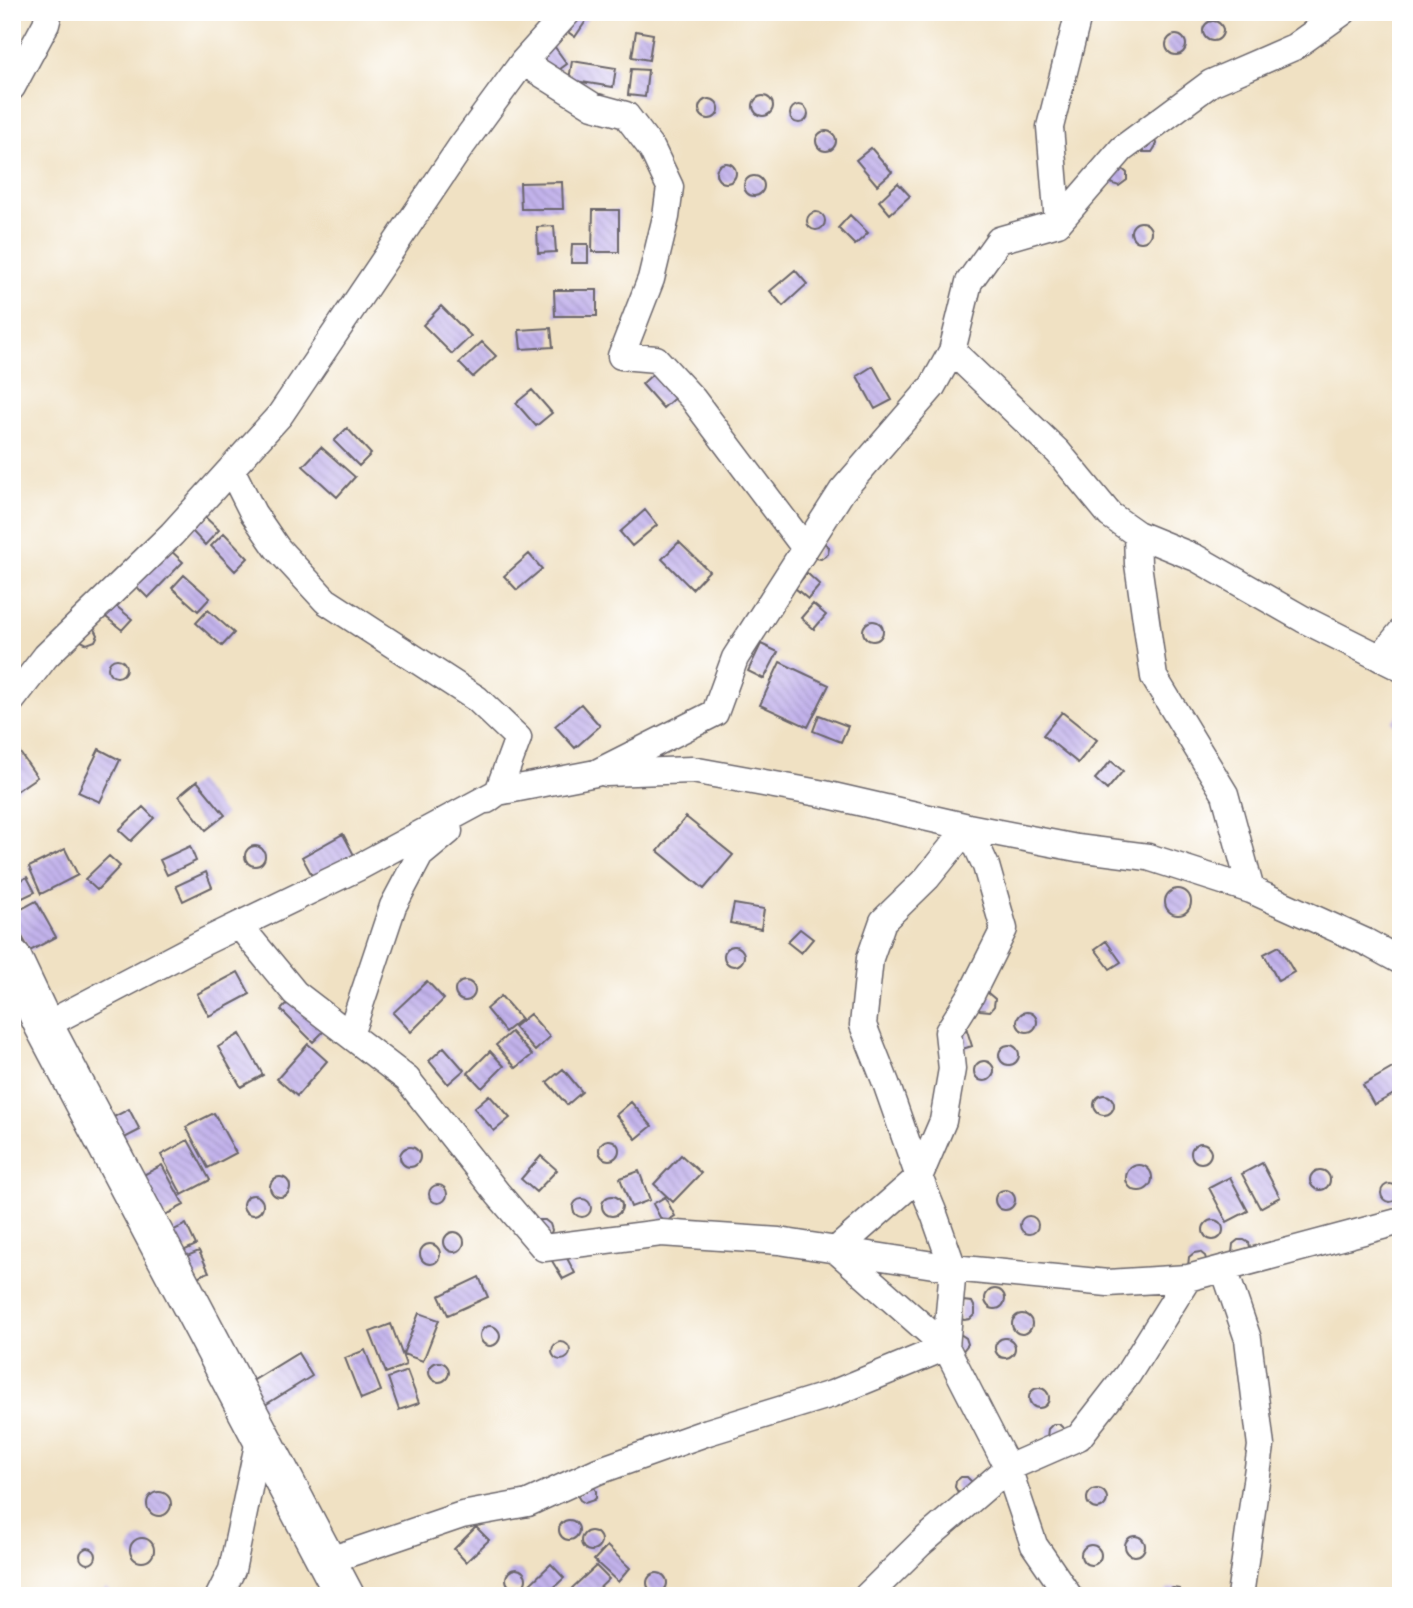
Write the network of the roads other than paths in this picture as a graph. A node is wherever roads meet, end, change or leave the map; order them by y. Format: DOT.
graph roads {
  1 [pos="49,12"];
  2 [pos="568,12"];
  3 [pos="1079,12"];
  4 [pos="1343,12"];
  5 [pos="523,62"];
  6 [pos="15,78"];
  7 [pos="1058,223"];
  8 [pos="952,351"];
  9 [pos="231,469"];
  10 [pos="1138,534"];
  11 [pos="805,548"];
  12 [pos="1401,632"];
  13 [pos="1390,663"];
  14 [pos="12,700"];
  15 [pos="596,773"];
  16 [pos="498,792"];
  17 [pos="968,827"];
  18 [pos="1251,890"];
  19 [pos="239,925"];
  20 [pos="12,958"];
  21 [pos="1401,961"];
  22 [pos="44,1026"];
  23 [pos="350,1035"];
  24 [pos="919,1177"];
  25 [pos="1401,1221"];
  26 [pos="836,1250"];
  27 [pos="953,1268"];
  28 [pos="1224,1269"];
  29 [pos="1188,1278"];
  30 [pos="946,1347"];
  31 [pos="260,1436"];
  32 [pos="1008,1468"];
  33 [pos="327,1561"];
  34 [pos="219,1596"];
  35 [pos="345,1596"];
  36 [pos="867,1596"];
  37 [pos="1069,1596"];
  38 [pos="1240,1596"];
  1 -- 6 [label="street"];
  2 -- 5 [label="street"];
  3 -- 7 [label="street"];
  4 -- 7 [label="street"];
  5 -- 9 [label="street"];
  5 -- 11 [label="street"];
  7 -- 8 [label="street"];
  8 -- 10 [label="street"];
  8 -- 11 [label="street"];
  9 -- 14 [label="street"];
  9 -- 16 [label="street"];
  10 -- 13 [label="street"];
  10 -- 18 [label="street"];
  11 -- 15 [label="street"];
  12 -- 13 [label="street"];
  15 -- 16 [label="street"];
  15 -- 17 [label="street"];
  16 -- 19 [label="street"];
  16 -- 23 [label="street"];
  17 -- 18 [label="street"];
  17 -- 24 [label="street"];
  17 -- 24 [label="street"];
  18 -- 21 [label="street"];
  19 -- 22 [label="street"];
  19 -- 23 [label="street"];
  20 -- 22 [label="main road"];
  22 -- 31 [label="main road"];
  23 -- 26 [label="street"];
  24 -- 26 [label="street"];
  24 -- 27 [label="street"];
  25 -- 28 [label="street"];
  26 -- 27 [label="street"];
  26 -- 30 [label="street"];
  27 -- 29 [label="street"];
  27 -- 30 [label="street"];
  28 -- 29 [label="street"];
  28 -- 38 [label="street"];
  29 -- 32 [label="street"];
  30 -- 32 [label="street"];
  30 -- 33 [label="street"];
  31 -- 33 [label="main road"];
  31 -- 34 [label="street"];
  32 -- 36 [label="street"];
  32 -- 37 [label="street"];
  33 -- 35 [label="main road"];
}
